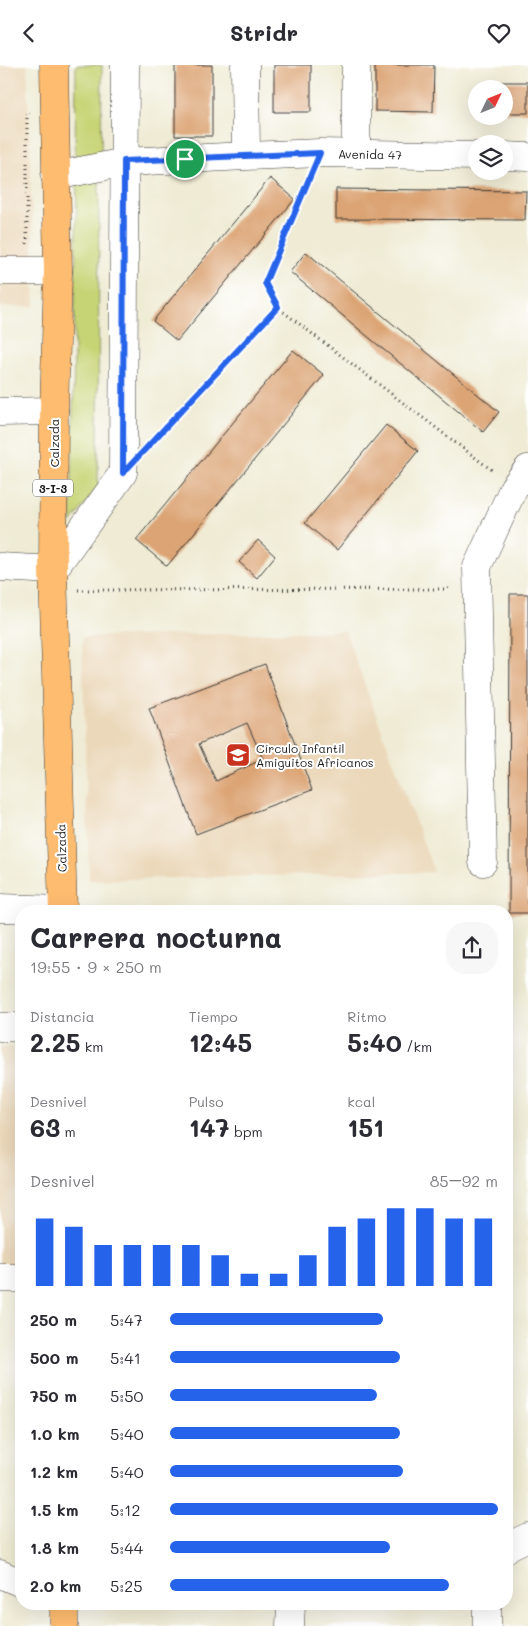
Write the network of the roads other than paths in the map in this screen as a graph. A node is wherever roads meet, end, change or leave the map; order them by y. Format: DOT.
graph roads {
  1 [pos="54,65"];
  2 [pos="125,65"];
  3 [pos="245,65"];
  4 [pos="356,65"];
  5 [pos="356,154"];
  6 [pos="246,156"];
  7 [pos="468,156"];
  8 [pos="513,156"];
  9 [pos="528,157"];
  10 [pos="124,161"];
  11 [pos="55,176"];
  12 [pos="0,271"];
  13 [pos="58,271"];
  14 [pos="54,411"];
  15 [pos="0,412"];
  16 [pos="521,478"];
  17 [pos="0,567"];
  18 [pos="53,580"];
  19 [pos="484,862"];
  20 [pos="62,905"];
  21 [pos="0,907"];
  22 [pos="15,908"];
  23 [pos="0,1027"];
  24 [pos="15,1027"];
  25 [pos="0,1278"];
  26 [pos="15,1278"];
  27 [pos="528,1537"];
  28 [pos="513,1544"];
  29 [pos="0,1574"];
  30 [pos="15,1580"];
  31 [pos="64,1610"];
  32 [pos="290,1610"];
  33 [pos="487,1610"];
  34 [pos="64,1626"];
  35 [pos="290,1626"];
  36 [pos="487,1626"];
  1 -- 11 [label="main road, Calzada / 3-I-3"];
  2 -- 10 [label="street"];
  3 -- 6 [label="street"];
  4 -- 5 [label="street"];
  5 -- 6 [label="street, Avenida 47"];
  5 -- 7 [label="street, Avenida 47"];
  6 -- 10 [label="street, Avenida 47"];
  8 -- 9 [label="street"];
  10 -- 11 [label="street, Avenida 47"];
  10 -- 18 [label="street"];
  11 -- 13 [label="main road, Calzada / 3-I-3"];
  12 -- 13 [label="street"];
  13 -- 14 [label="main road, Calzada / 3-I-3"];
  14 -- 15 [label="street"];
  14 -- 18 [label="main road, Calzada / 3-I-3"];
  16 -- 19 [label="street"];
  17 -- 18 [label="street"];
  18 -- 20 [label="main road, Calzada / 3-I-3"];
  21 -- 22 [label="street"];
  23 -- 24 [label="street"];
  25 -- 26 [label="street"];
  27 -- 28 [label="street"];
  29 -- 30 [label="street"];
  31 -- 34 [label="main road"];
  32 -- 35 [label="street"];
  33 -- 36 [label="street"];
}
